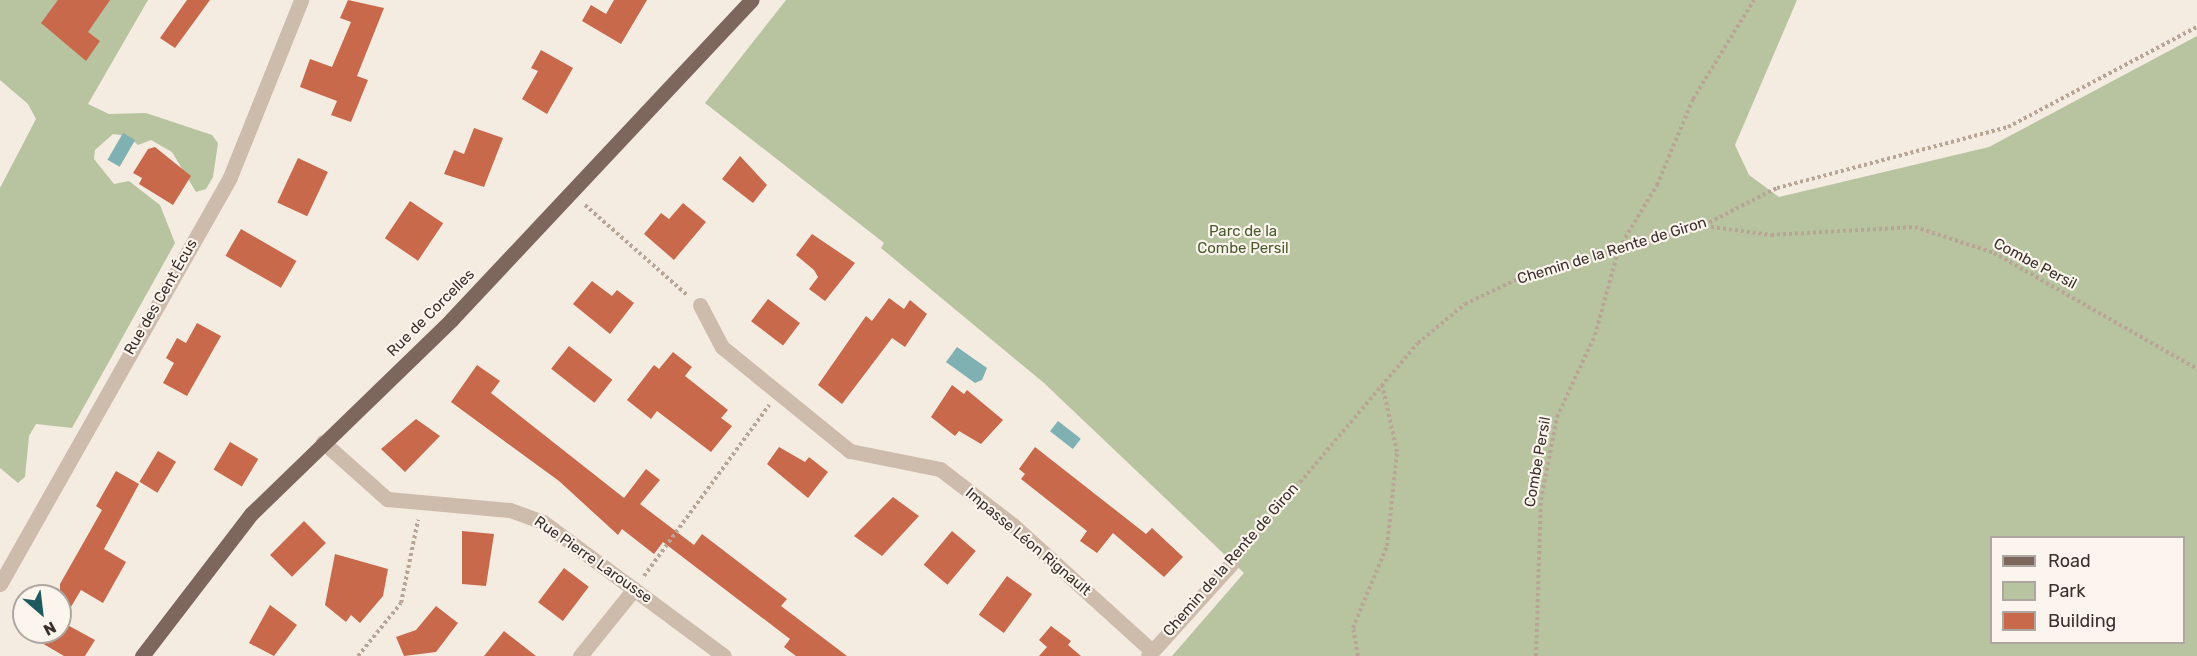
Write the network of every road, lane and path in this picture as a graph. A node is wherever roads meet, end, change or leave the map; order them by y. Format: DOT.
graph roads {
  1 [pos="301,0"];
  2 [pos="752,0"];
  3 [pos="1754,0"];
  4 [pos="2197,27"];
  5 [pos="573,194"];
  6 [pos="1704,225"];
  7 [pos="1619,248"];
  8 [pos="700,305"];
  9 [pos="2197,369"];
  10 [pos="1382,384"];
  11 [pos="778,393"];
  12 [pos="323,442"];
  13 [pos="422,503"];
  14 [pos="1232,563"];
  15 [pos="0,584"];
  16 [pos="634,589"];
  17 [pos="1150,654"];
  18 [pos="142,656"];
  19 [pos="358,656"];
  20 [pos="580,656"];
  21 [pos="724,656"];
  22 [pos="1358,656"];
  23 [pos="1536,656"];
  1 -- 15 [label="street, Rue des Cent Écus"];
  2 -- 5 [label="main road, Rue de Corcelles"];
  3 -- 7 [label="path, Combe Persil"];
  4 -- 6 [label="path, Chemin de la Rente de Giron"];
  5 -- 8 [label="path"];
  5 -- 12 [label="main road, Rue de Corcelles"];
  6 -- 7 [label="path, Chemin de la Rente de Giron"];
  6 -- 9 [label="path, Combe Persil"];
  7 -- 10 [label="path, Chemin de la Rente de Giron"];
  7 -- 23 [label="path, Combe Persil"];
  8 -- 11 [label="street, Impasse Léon Rignault"];
  10 -- 14 [label="path, Chemin de la Rente de Giron"];
  10 -- 22 [label="path"];
  11 -- 16 [label="path"];
  11 -- 17 [label="street, Impasse Léon Rignault"];
  12 -- 13 [label="street, Rue Pierre Larousse"];
  12 -- 18 [label="main road, Rue de Corcelles"];
  13 -- 16 [label="street, Rue Pierre Larousse"];
  13 -- 19 [label="path"];
  14 -- 17 [label="street, Chemin de la Rente de Giron"];
  16 -- 20 [label="street"];
  16 -- 21 [label="street, Rue Pierre Larousse"];
}
